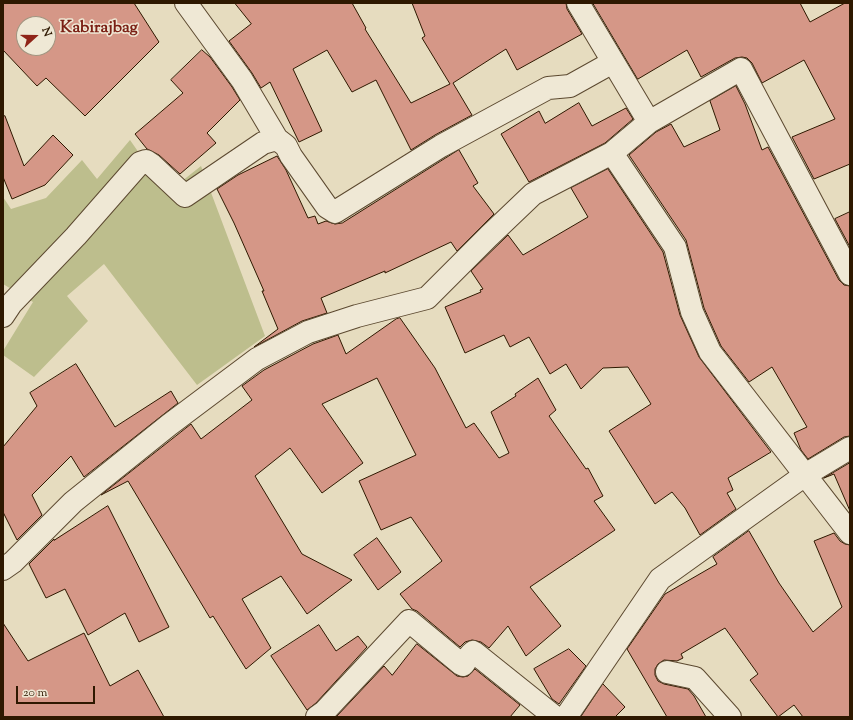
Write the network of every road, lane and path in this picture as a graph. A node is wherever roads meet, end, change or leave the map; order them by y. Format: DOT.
graph roads {
  1 [pos="186,3"];
  2 [pos="578,3"];
  3 [pos="613,62"];
  4 [pos="649,122"];
  5 [pos="277,139"];
  6 [pos="612,153"];
  7 [pos="850,274"];
  8 [pos="3,316"];
  9 [pos="850,448"];
  10 [pos="805,475"];
  11 [pos="850,533"];
  12 [pos="3,569"];
  13 [pos="667,672"];
  14 [pos="317,717"];
  15 [pos="555,717"];
  16 [pos="566,717"];
  17 [pos="730,717"];
  1 -- 5 [label="street"];
  2 -- 3 [label="street"];
  3 -- 4 [label="street"];
  3 -- 5 [label="street"];
  4 -- 6 [label="street"];
  4 -- 7 [label="street"];
  5 -- 8 [label="street"];
  6 -- 10 [label="street"];
  6 -- 12 [label="street"];
  9 -- 10 [label="street"];
  10 -- 11 [label="street"];
  10 -- 16 [label="street"];
  13 -- 17 [label="street"];
  14 -- 15 [label="street"];
}
